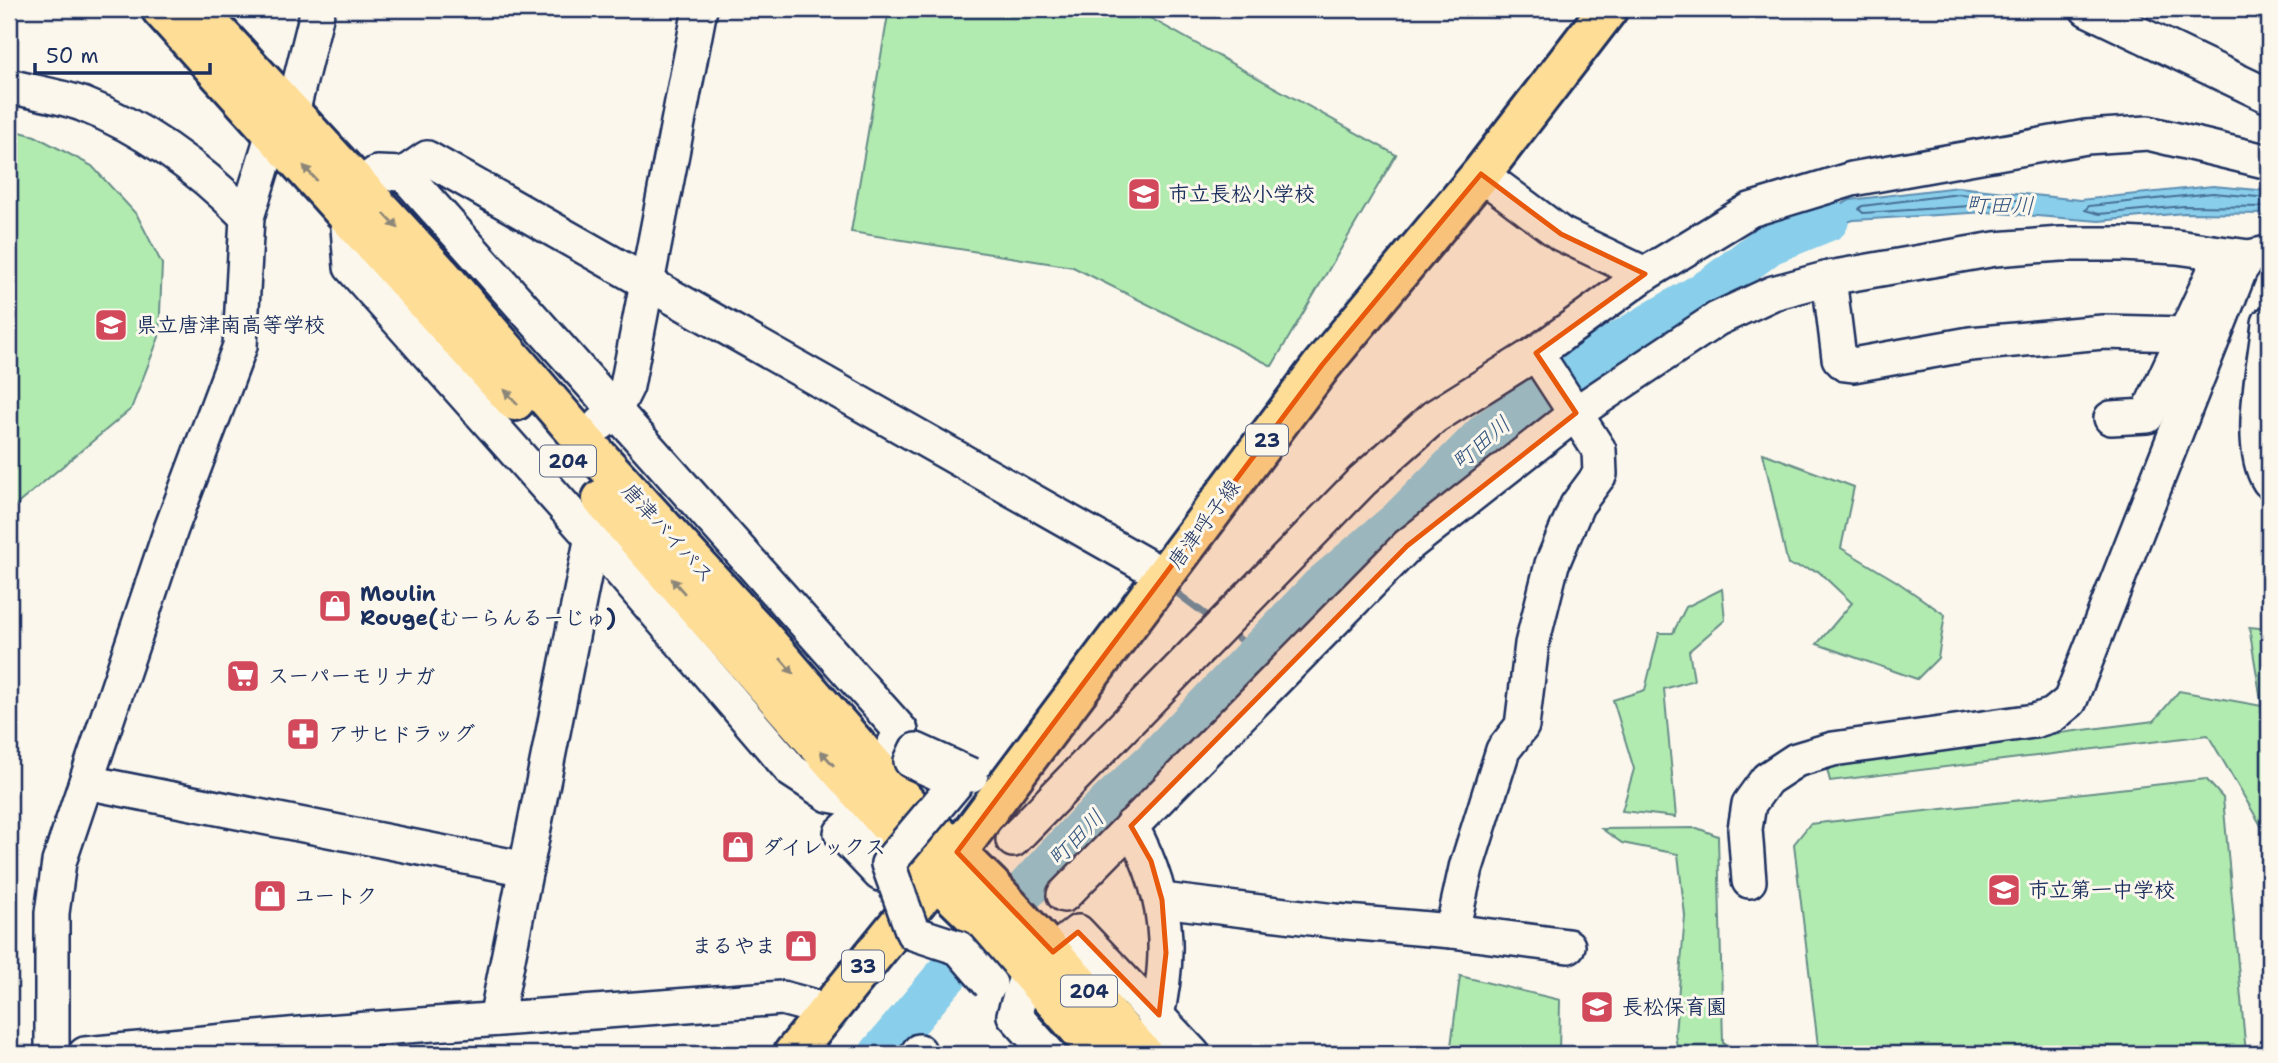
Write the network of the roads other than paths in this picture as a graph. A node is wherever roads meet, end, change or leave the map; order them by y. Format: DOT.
graph roads {
  1 [pos="160,9"];
  2 [pos="196,9"];
  3 [pos="318,9"];
  4 [pos="701,9"];
  5 [pos="1608,9"];
  6 [pos="2087,9"];
  7 [pos="9,86"];
  8 [pos="2269,96"];
  9 [pos="283,123"];
  10 [pos="2269,162"];
  11 [pos="404,174"];
  12 [pos="1481,174"];
  13 [pos="353,200"];
  14 [pos="247,217"];
  15 [pos="2247,254"];
  16 [pos="1645,274"];
  17 [pos="1829,278"];
  18 [pos="646,293"];
  19 [pos="2269,323"];
  20 [pos="2186,334"];
  21 [pos="1536,353"];
  22 [pos="2264,408"];
  23 [pos="614,412"];
  24 [pos="1576,413"];
  25 [pos="2111,418"];
  26 [pos="583,440"];
  27 [pos="2269,481"];
  28 [pos="600,496"];
  29 [pos="592,537"];
  30 [pos="1165,576"];
  31 [pos="787,603"];
  32 [pos="757,631"];
  33 [pos="971,775"];
  34 [pos="86,782"];
  35 [pos="873,787"];
  36 [pos="1131,827"];
  37 [pos="1013,840"];
  38 [pos="946,865"];
  39 [pos="526,869"];
  40 [pos="1749,881"];
  41 [pos="1064,895"];
  42 [pos="1162,900"];
  43 [pos="1452,931"];
  44 [pos="1568,946"];
  45 [pos="1031,951"];
  46 [pos="990,984"];
  47 [pos="827,1010"];
  48 [pos="1158,1015"];
  49 [pos="496,1019"];
  50 [pos="52,1054"];
  51 [pos="85,1054"];
  52 [pos="793,1054"];
  53 [pos="1049,1054"];
  54 [pos="1101,1054"];
  55 [pos="1145,1054"];
  56 [pos="1193,1054"];
  1 -- 9 [label="main road, 唐津バイパス / 204"];
  2 -- 9 [label="main road, 唐津バイパス / 204"];
  3 -- 9 [label="street"];
  4 -- 18 [label="street"];
  5 -- 12 [label="main road, 唐津呼子線 / 23"];
  6 -- 8 [label="street"];
  7 -- 14 [label="street"];
  9 -- 13 [label="main road, 唐津バイパス / 204"];
  9 -- 14 [label="street"];
  10 -- 16 [label="street"];
  11 -- 13 [label="street"];
  11 -- 18 [label="street"];
  11 -- 23 [label="street"];
  12 -- 16 [label="street"];
  12 -- 30 [label="main road, 唐津呼子線 / 23"];
  13 -- 26 [label="main road, 唐津バイパス / 204, one-way"];
  28 -- 13 [label="main road, 唐津バイパス / 204, one-way"];
  13 -- 29 [label="street"];
  14 -- 34 [label="street"];
  15 -- 17 [label="street"];
  15 -- 20 [label="street"];
  15 -- 40 [label="street"];
  16 -- 21 [label="street"];
  17 -- 20 [label="street"];
  17 -- 24 [label="street"];
  18 -- 23 [label="street"];
  18 -- 30 [label="street"];
  19 -- 22 [label="street"];
  20 -- 25 [label="street"];
  21 -- 24 [label="street"];
  21 -- 37 [label="street"];
  22 -- 27 [label="street"];
  23 -- 26 [label="street"];
  23 -- 31 [label="street"];
  24 -- 36 [label="street"];
  24 -- 43 [label="street"];
  26 -- 32 [label="main road, 唐津バイパス / 204"];
  28 -- 29 [label="street"];
  35 -- 28 [label="main road, 唐津バイパス / 204, one-way"];
  29 -- 35 [label="street"];
  29 -- 39 [label="street"];
  30 -- 38 [label="main road, 唐津呼子線 / 23"];
  31 -- 32 [label="street"];
  31 -- 35 [label="street"];
  32 -- 35 [label="main road, 唐津バイパス / 204, one-way"];
  33 -- 46 [label="street, bridge"];
  34 -- 39 [label="street"];
  34 -- 50 [label="street"];
  35 -- 38 [label="main road, 唐津バイパス / 204"];
  36 -- 41 [label="street"];
  36 -- 42 [label="street"];
  38 -- 45 [label="main road, 唐津バイパス / 204"];
  38 -- 47 [label="main road, 33"];
  39 -- 49 [label="street"];
  42 -- 43 [label="street"];
  42 -- 48 [label="street"];
  43 -- 44 [label="street"];
  45 -- 48 [label="street"];
  45 -- 53 [label="street"];
  45 -- 54 [label="main road, 唐津バイパス / 204"];
  45 -- 55 [label="main road, 唐津バイパス / 204"];
  47 -- 49 [label="street"];
  47 -- 52 [label="main road, 33"];
  48 -- 55 [label="street"];
  48 -- 56 [label="street"];
  49 -- 51 [label="street"];
}
